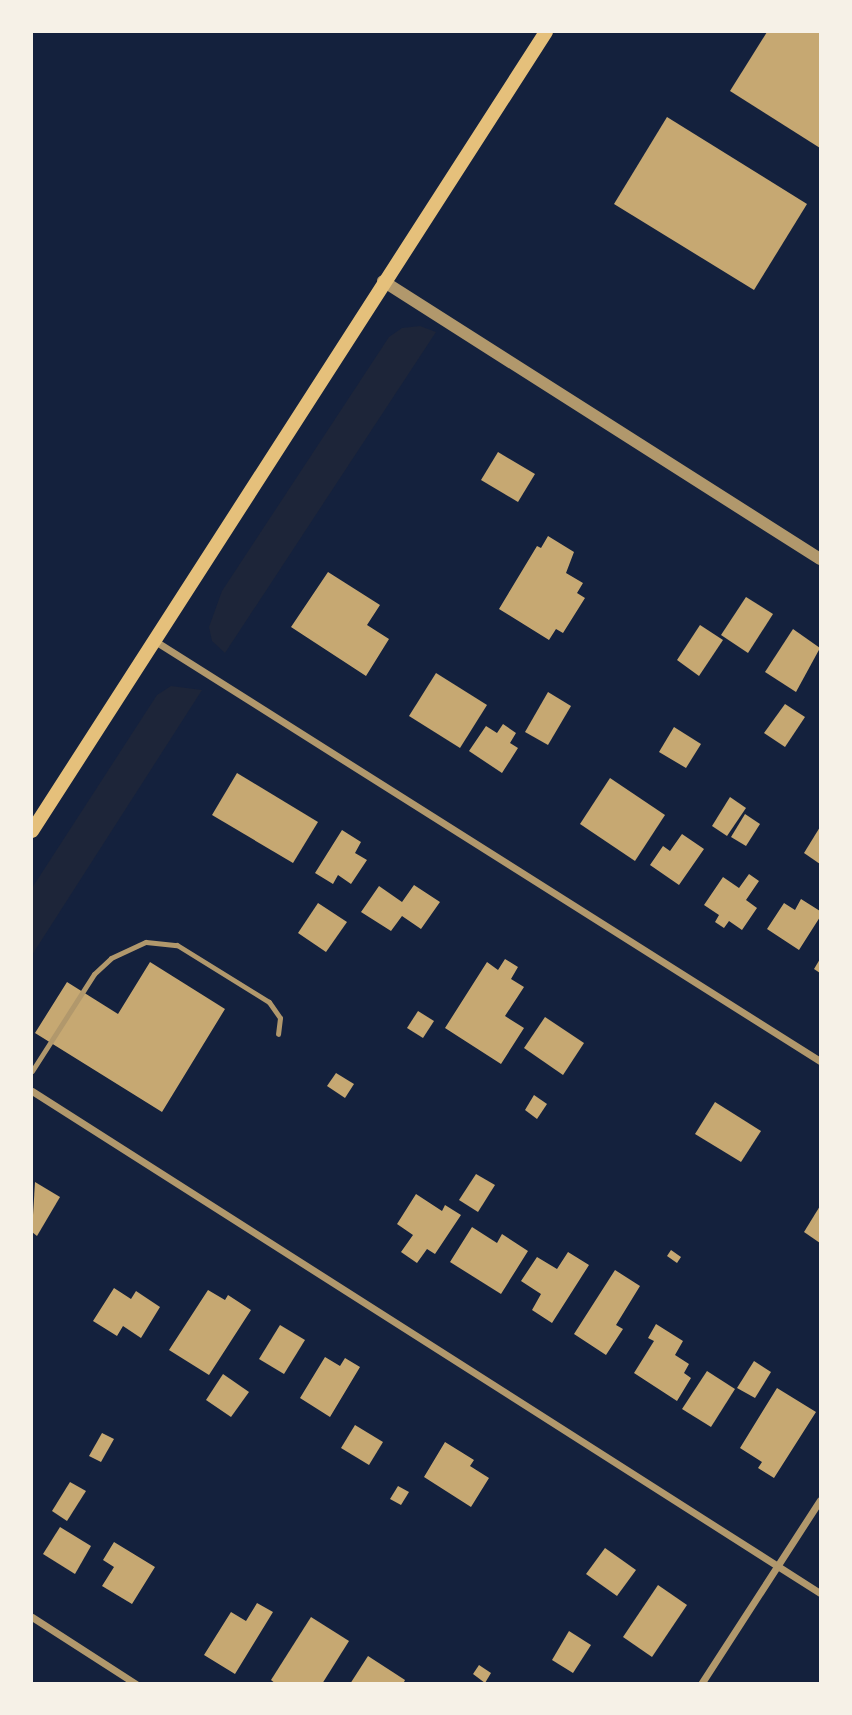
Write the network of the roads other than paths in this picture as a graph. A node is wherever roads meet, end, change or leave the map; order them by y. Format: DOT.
graph roads {
  1 [pos="546,32"];
  2 [pos="383,281"];
  3 [pos="821,559"];
  4 [pos="155,641"];
  5 [pos="32,831"];
  6 [pos="278,1034"];
  7 [pos="821,1062"];
  8 [pos="32,1070"];
  9 [pos="32,1091"];
  10 [pos="821,1500"];
  11 [pos="777,1566"];
  12 [pos="821,1593"];
  13 [pos="32,1617"];
  14 [pos="136,1684"];
  15 [pos="701,1684"];
  1 -- 2 [label="main road"];
  2 -- 3 [label="street"];
  2 -- 4 [label="main road"];
  4 -- 5 [label="main road"];
  4 -- 7 [label="street"];
  6 -- 8 [label="lane"];
  9 -- 11 [label="street"];
  10 -- 11 [label="street"];
  11 -- 12 [label="street"];
  11 -- 15 [label="street"];
  13 -- 14 [label="street"];
}
